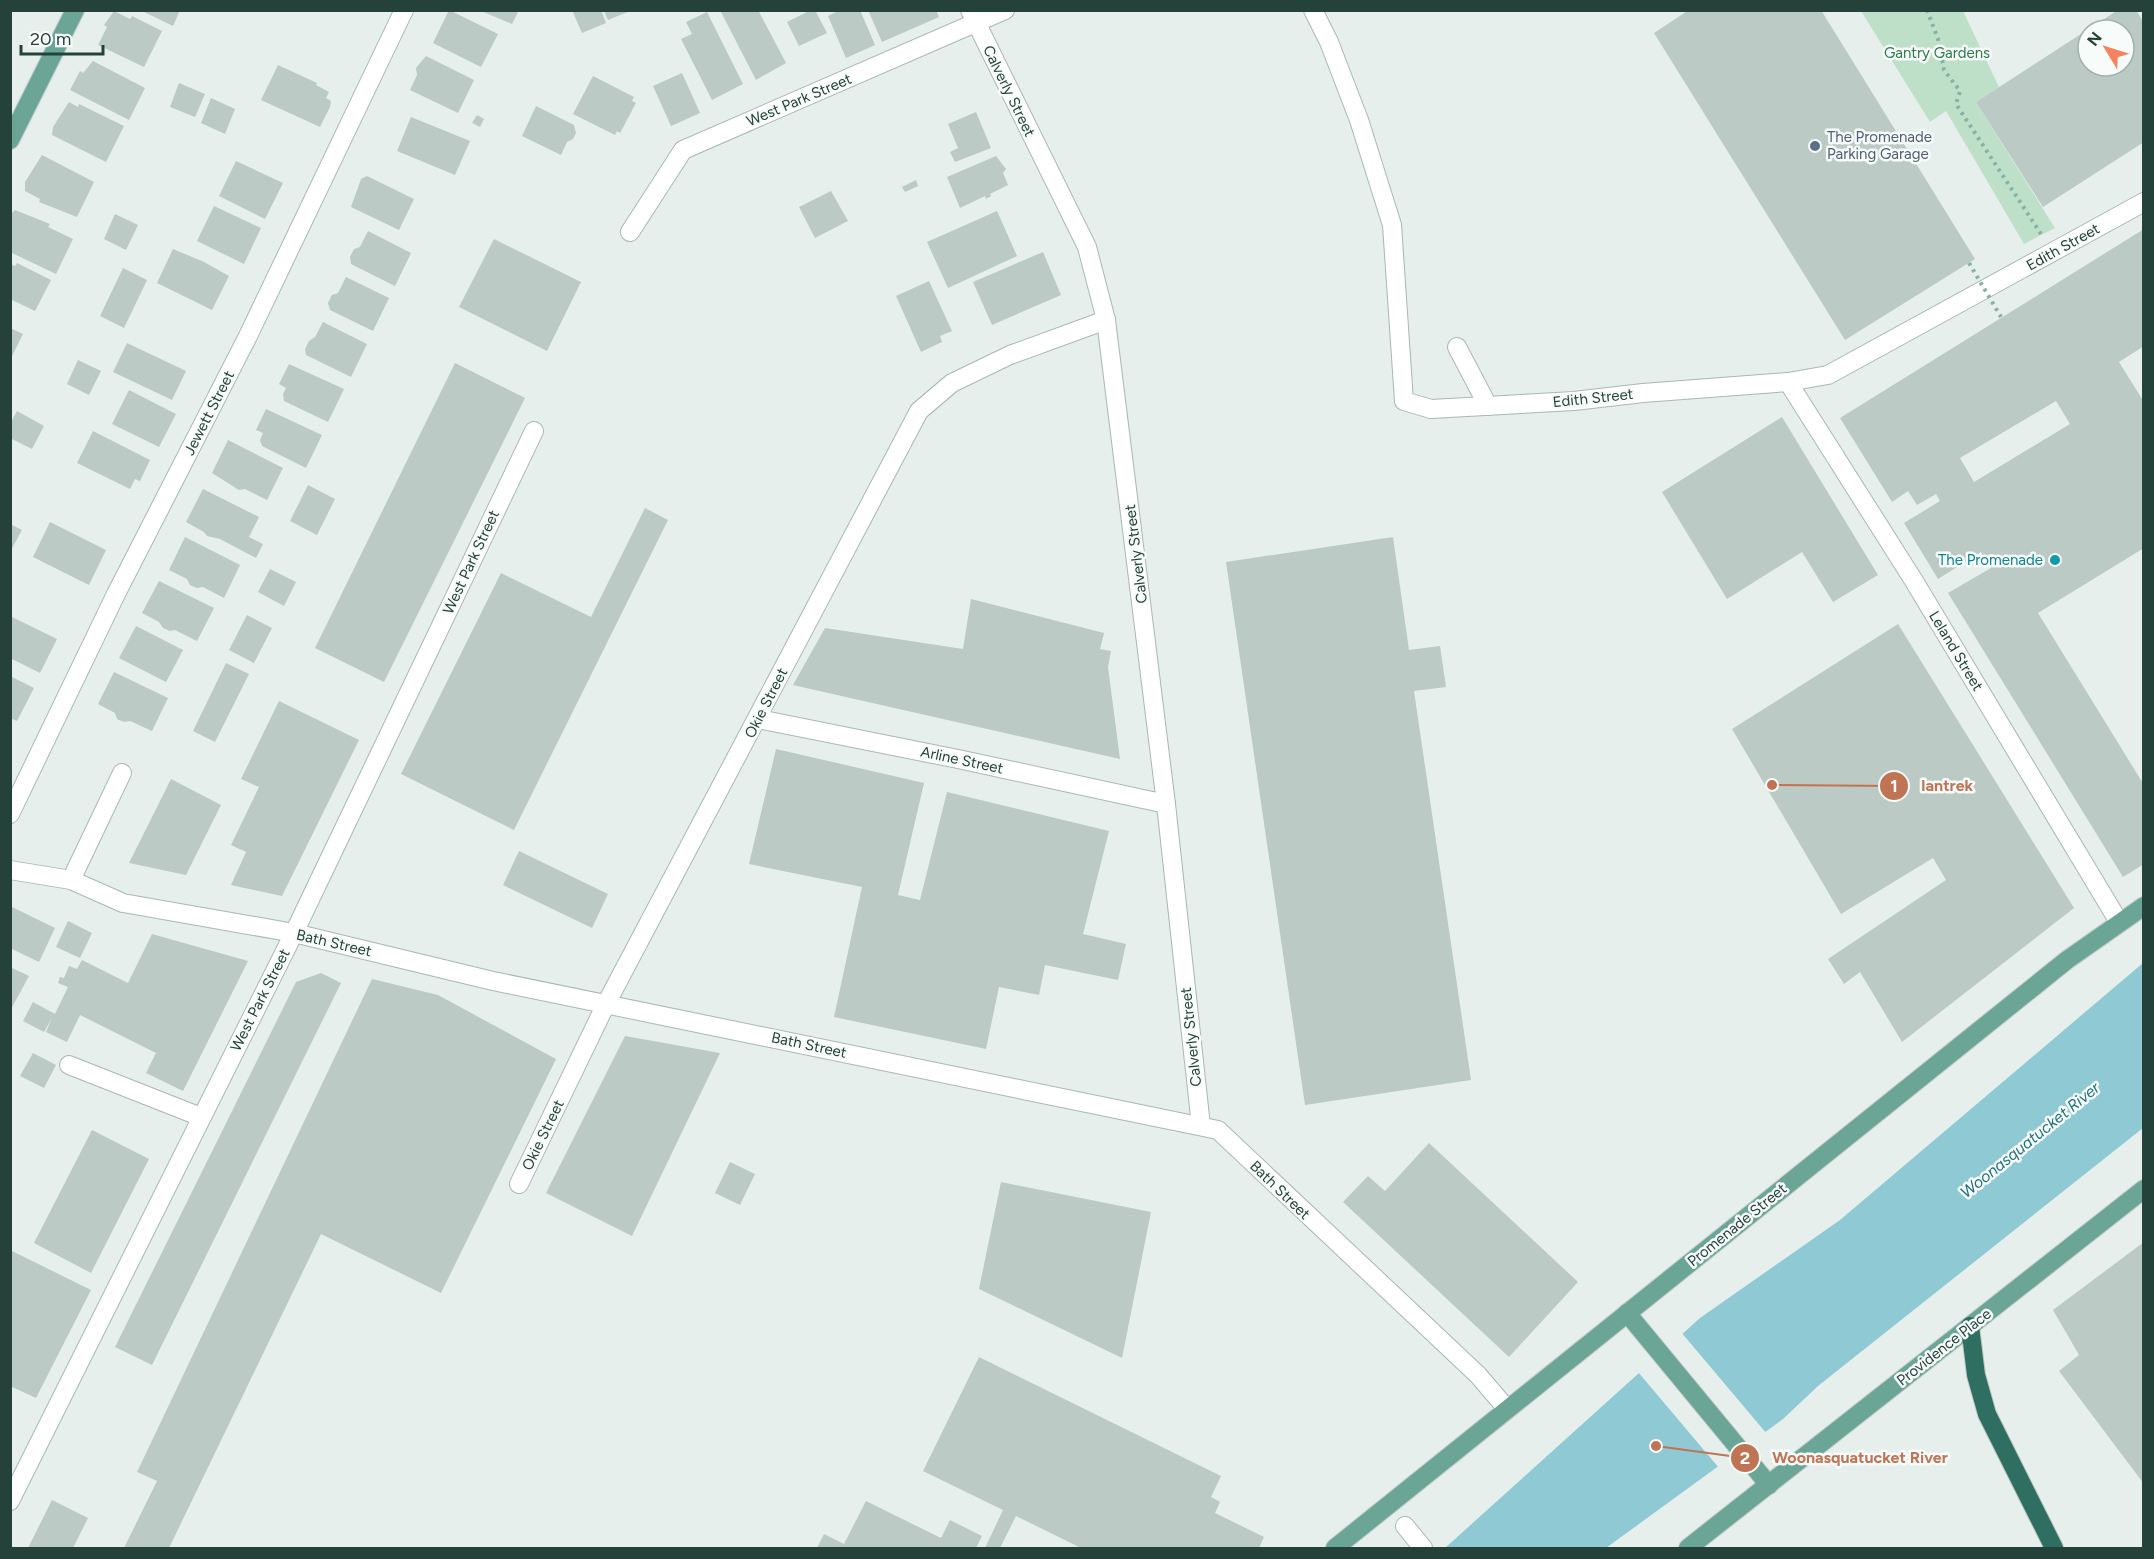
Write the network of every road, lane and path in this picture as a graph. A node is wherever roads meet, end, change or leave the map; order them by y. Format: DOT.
graph roads {
  1 [pos="75,10"];
  2 [pos="404,10"];
  3 [pos="1005,10"];
  4 [pos="1313,10"];
  5 [pos="1927,10"];
  6 [pos="973,17"];
  7 [pos="10,140"];
  8 [pos="2144,202"];
  9 [pos="630,232"];
  10 [pos="2053,253"];
  11 [pos="1969,263"];
  12 [pos="2001,317"];
  13 [pos="1106,320"];
  14 [pos="1457,346"];
  15 [pos="1788,382"];
  16 [pos="1488,406"];
  17 [pos="534,430"];
  18 [pos="758,719"];
  19 [pos="122,773"];
  20 [pos="1166,804"];
  21 [pos="10,814"];
  22 [pos="10,870"];
  23 [pos="71,880"];
  24 [pos="2144,906"];
  25 [pos="2119,922"];
  26 [pos="294,933"];
  27 [pos="606,1004"];
  28 [pos="69,1065"];
  29 [pos="201,1117"];
  30 [pos="1201,1126"];
  31 [pos="519,1184"];
  32 [pos="2144,1189"];
  33 [pos="1627,1313"];
  34 [pos="1970,1326"];
  35 [pos="1507,1409"];
  36 [pos="1769,1485"];
  37 [pos="10,1501"];
  38 [pos="1405,1526"];
  39 [pos="1420,1545"];
  40 [pos="1335,1548"];
  41 [pos="1688,1548"];
  42 [pos="2054,1548"];
  1 -- 7 [label="main road"];
  2 -- 21 [label="street, Jewett Street"];
  3 -- 6 [label="street, West Park Street"];
  4 -- 16 [label="street, Edith Street"];
  5 -- 10 [label="path"];
  6 -- 9 [label="street, West Park Street"];
  6 -- 13 [label="street, Calverly Street"];
  8 -- 10 [label="street, Edith Street"];
  10 -- 15 [label="street, Edith Street"];
  11 -- 12 [label="path, bridge"];
  13 -- 18 [label="street, Okie Street"];
  13 -- 20 [label="street, Calverly Street"];
  14 -- 16 [label="street"];
  15 -- 16 [label="street, Edith Street"];
  15 -- 25 [label="street, Leland Street"];
  17 -- 26 [label="street, West Park Street"];
  18 -- 20 [label="street, Arline Street"];
  18 -- 27 [label="street, Okie Street"];
  19 -- 23 [label="street"];
  20 -- 30 [label="street, Calverly Street"];
  22 -- 23 [label="street, Bath Street"];
  23 -- 26 [label="street, Bath Street"];
  24 -- 25 [label="main road, Promenade Street"];
  25 -- 33 [label="main road, Promenade Street"];
  26 -- 27 [label="street, Bath Street"];
  26 -- 29 [label="street, West Park Street"];
  27 -- 30 [label="street, Bath Street"];
  27 -- 31 [label="street, Okie Street"];
  28 -- 29 [label="street"];
  29 -- 37 [label="street, West Park Street"];
  30 -- 35 [label="street, Bath Street"];
  32 -- 34 [label="main road, Providence Place"];
  33 -- 35 [label="main road, Promenade Street"];
  33 -- 36 [label="main road"];
  34 -- 36 [label="main road, Providence Place"];
  34 -- 42 [label="highway"];
  35 -- 40 [label="main road, Promenade Street"];
  36 -- 41 [label="main road, Providence Place"];
  38 -- 39 [label="street"];
}
